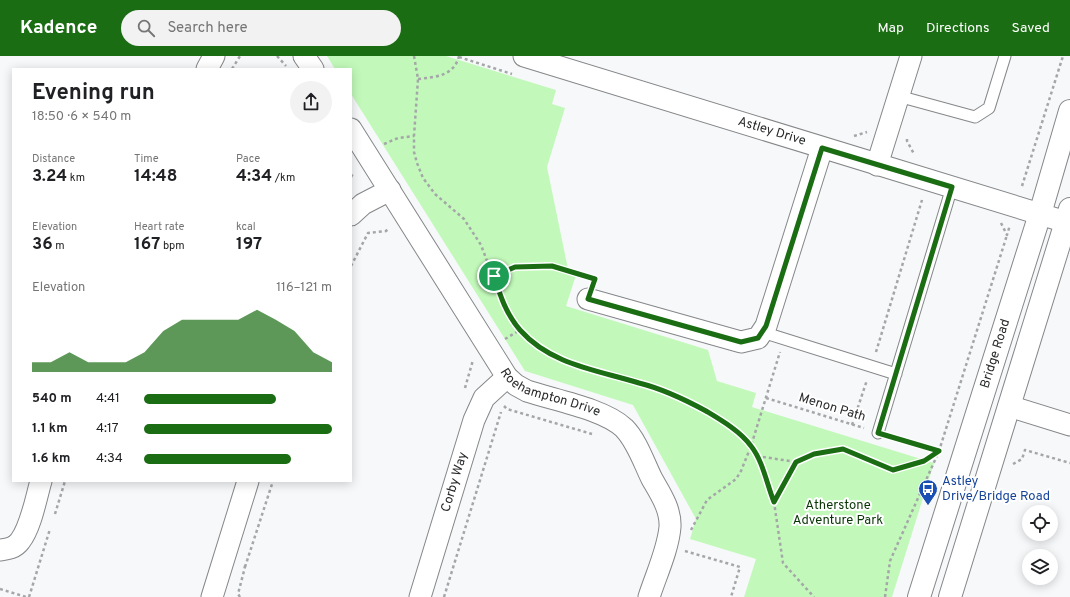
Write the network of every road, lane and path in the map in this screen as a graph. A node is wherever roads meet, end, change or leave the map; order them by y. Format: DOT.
graph roads {
  1 [pos="214,56"];
  2 [pos="240,56"];
  3 [pos="277,56"];
  4 [pos="304,56"];
  5 [pos="414,56"];
  6 [pos="459,56"];
  7 [pos="524,56"];
  8 [pos="911,56"];
  9 [pos="1004,56"];
  10 [pos="1063,56"];
  11 [pos="208,68"];
  12 [pos="233,68"];
  13 [pos="287,68"];
  14 [pos="312,68"];
  15 [pos="418,79"];
  16 [pos="898,96"];
  17 [pos="1070,111"];
  18 [pos="352,131"];
  19 [pos="909,135"];
  20 [pos="822,148"];
  21 [pos="921,156"];
  22 [pos="877,165"];
  23 [pos="354,171"];
  24 [pos="352,175"];
  25 [pos="1016,184"];
  26 [pos="952,187"];
  27 [pos="390,190"];
  28 [pos="922,200"];
  29 [pos="352,214"];
  30 [pos="1040,214"];
  31 [pos="1068,216"];
  32 [pos="390,228"];
  33 [pos="1008,235"];
  34 [pos="352,264"];
  35 [pos="494,276"];
  36 [pos="588,299"];
  37 [pos="762,332"];
  38 [pos="784,339"];
  39 [pos="871,366"];
  40 [pos="896,374"];
  41 [pos="507,377"];
  42 [pos="766,398"];
  43 [pos="503,406"];
  44 [pos="1009,406"];
  45 [pos="852,425"];
  46 [pos="1070,425"];
  47 [pos="878,433"];
  48 [pos="751,446"];
  49 [pos="939,451"];
  50 [pos="757,456"];
  51 [pos="796,462"];
  52 [pos="1070,463"];
  53 [pos="1010,468"];
  54 [pos="41,482"];
  55 [pos="65,482"];
  56 [pos="248,482"];
  57 [pos="273,482"];
  58 [pos="774,502"];
  59 [pos="54,517"];
  60 [pos="52,524"];
  61 [pos="689,537"];
  62 [pos="666,544"];
  63 [pos="687,544"];
  64 [pos="0,550"];
  65 [pos="685,550"];
  66 [pos="244,567"];
  67 [pos="0,589"];
  68 [pos="26,597"];
  69 [pos="29,597"];
  70 [pos="212,597"];
  71 [pos="420,597"];
  72 [pos="444,597"];
  73 [pos="649,597"];
  74 [pos="731,597"];
  75 [pos="814,597"];
  76 [pos="885,597"];
  77 [pos="919,597"];
  78 [pos="950,597"];
  1 -- 11 [label="street"];
  2 -- 12 [label="path"];
  3 -- 13 [label="path"];
  4 -- 14 [label="street"];
  5 -- 15 [label="path"];
  6 -- 15 [label="path"];
  7 -- 20 [label="street, Astley Drive"];
  8 -- 16 [label="street"];
  9 -- 16 [label="lane"];
  10 -- 25 [label="path"];
  15 -- 35 [label="path"];
  16 -- 22 [label="street"];
  17 -- 30 [label="street, Bridge Road"];
  18 -- 27 [label="street, Roehampton Drive"];
  19 -- 21 [label="path"];
  20 -- 22 [label="street, Astley Drive"];
  20 -- 37 [label="street"];
  22 -- 26 [label="street, Astley Drive"];
  23 -- 24 [label="path"];
  26 -- 30 [label="street, Astley Drive"];
  26 -- 40 [label="lane"];
  27 -- 29 [label="street"];
  27 -- 41 [label="street, Roehampton Drive"];
  28 -- 39 [label="path"];
  30 -- 31 [label="street, Astley Drive"];
  30 -- 77 [label="street, Bridge Road"];
  31 -- 44 [label="street"];
  32 -- 34 [label="path"];
  33 -- 49 [label="path"];
  35 -- 36 [label="path"];
  35 -- 48 [label="path"];
  36 -- 37 [label="street"];
  37 -- 38 [label="lane"];
  38 -- 39 [label="lane"];
  38 -- 42 [label="path"];
  39 -- 40 [label="lane"];
  39 -- 45 [label="path"];
  40 -- 47 [label="lane"];
  41 -- 62 [label="street, Roehampton Drive"];
  41 -- 71 [label="street, Corby Way"];
  42 -- 45 [label="path, Menon Path"];
  42 -- 48 [label="path"];
  43 -- 72 [label="path"];
  44 -- 46 [label="street"];
  44 -- 78 [label="street"];
  45 -- 47 [label="path, Menon Path"];
  47 -- 49 [label="path, Menon Path"];
  48 -- 50 [label="path"];
  48 -- 61 [label="path"];
  49 -- 51 [label="path"];
  49 -- 76 [label="path"];
  50 -- 51 [label="path"];
  50 -- 58 [label="path"];
  51 -- 58 [label="path"];
  52 -- 53 [label="path"];
  54 -- 64 [label="street"];
  55 -- 59 [label="path"];
  56 -- 70 [label="street"];
  57 -- 66 [label="path"];
  58 -- 75 [label="path"];
  60 -- 69 [label="path"];
  62 -- 65 [label="path"];
  62 -- 73 [label="street, Roehampton Drive"];
  63 -- 65 [label="path"];
  65 -- 74 [label="path"];
  67 -- 68 [label="path"];
}
